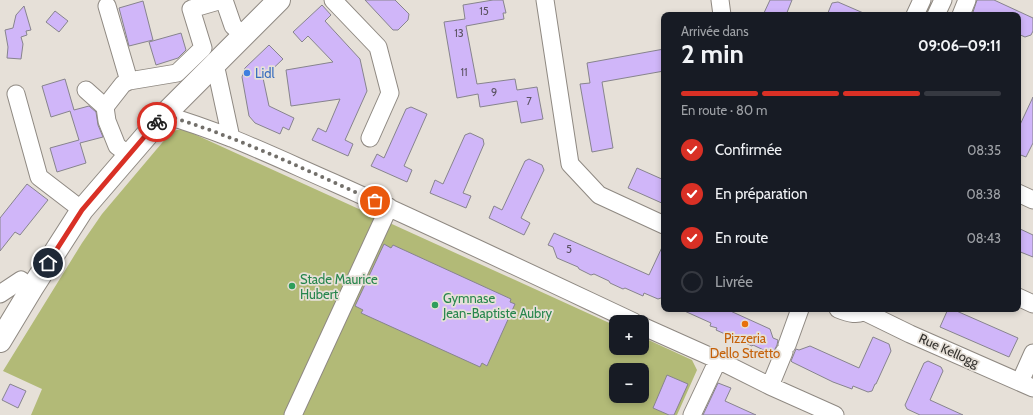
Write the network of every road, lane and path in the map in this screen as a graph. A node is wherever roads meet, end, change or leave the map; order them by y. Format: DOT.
graph roads {
  1 [pos="223,0"];
  2 [pos="279,0"];
  3 [pos="332,0"];
  4 [pos="545,0"];
  5 [pos="720,0"];
  6 [pos="922,0"];
  7 [pos="943,0"];
  8 [pos="967,0"];
  9 [pos="107,6"];
  10 [pos="722,12"];
  11 [pos="917,12"];
  12 [pos="937,12"];
  13 [pos="961,12"];
  14 [pos="243,35"];
  15 [pos="208,58"];
  16 [pos="129,81"];
  17 [pos="86,90"];
  18 [pos="16,94"];
  19 [pos="105,107"];
  20 [pos="164,115"];
  21 [pos="231,138"];
  22 [pos="370,138"];
  23 [pos="129,155"];
  24 [pos="1021,194"];
  25 [pos="1033,200"];
  26 [pos="389,207"];
  27 [pos="82,210"];
  28 [pos="661,224"];
  29 [pos="32,288"];
  30 [pos="0,294"];
  31 [pos="1021,298"];
  32 [pos="1033,304"];
  33 [pos="799,312"];
  34 [pos="846,312"];
  35 [pos="858,312"];
  36 [pos="870,312"];
  37 [pos="619,315"];
  38 [pos="649,329"];
  39 [pos="0,342"];
  40 [pos="1033,353"];
  41 [pos="718,360"];
  42 [pos="1026,385"];
  43 [pos="770,386"];
  44 [pos="293,415"];
  45 [pos="692,415"];
  46 [pos="835,415"];
  1 -- 14 [label="street"];
  1 -- 15 [label="street"];
  2 -- 14 [label="main road"];
  3 -- 22 [label="street"];
  4 -- 28 [label="street"];
  5 -- 10 [label="street"];
  6 -- 11 [label="street"];
  7 -- 12 [label="street"];
  8 -- 13 [label="street"];
  9 -- 16 [label="street"];
  14 -- 15 [label="main road"];
  15 -- 16 [label="street"];
  15 -- 20 [label="main road"];
  15 -- 21 [label="street"];
  16 -- 19 [label="street"];
  17 -- 19 [label="street"];
  18 -- 27 [label="street"];
  19 -- 23 [label="street"];
  20 -- 21 [label="street"];
  20 -- 23 [label="main road"];
  21 -- 26 [label="street"];
  23 -- 27 [label="main road"];
  24 -- 25 [label="street"];
  26 -- 37 [label="street"];
  26 -- 44 [label="street"];
  27 -- 29 [label="main road"];
  29 -- 30 [label="street"];
  29 -- 39 [label="main road"];
  31 -- 32 [label="street"];
  33 -- 43 [label="street"];
  34 -- 35 [label="street"];
  36 -- 42 [label="street, Rue Kellogg"];
  38 -- 41 [label="street"];
  40 -- 42 [label="street"];
  41 -- 43 [label="street"];
  41 -- 45 [label="street"];
  43 -- 46 [label="street"];
}
